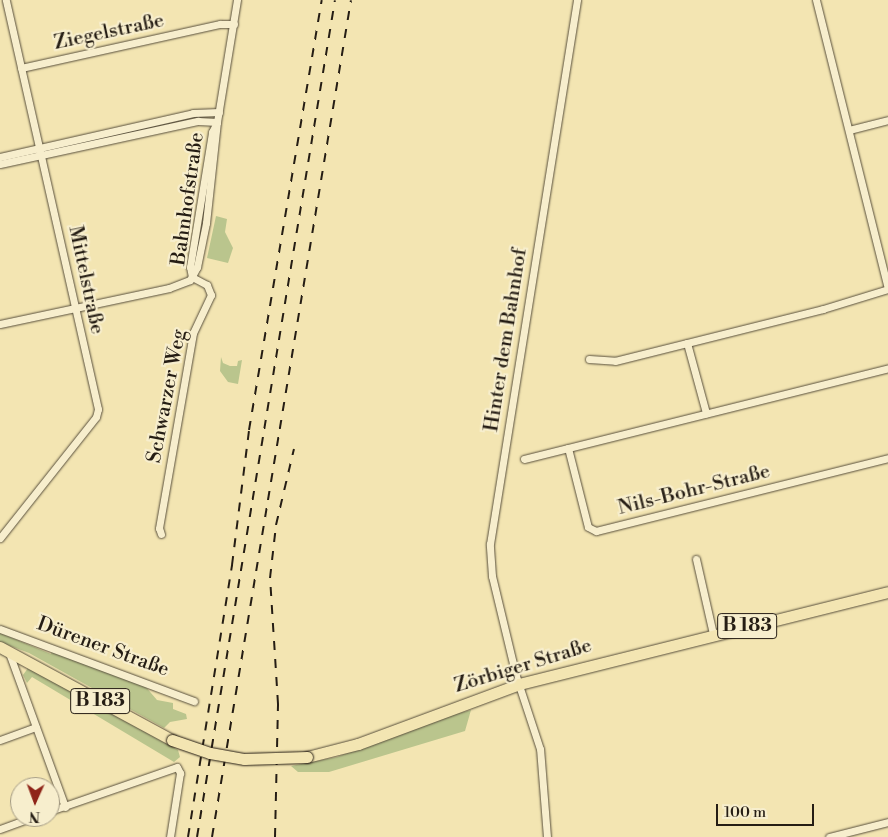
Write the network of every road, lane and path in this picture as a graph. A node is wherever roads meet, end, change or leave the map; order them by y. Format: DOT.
graph roads {
  1 [pos="6,0"];
  2 [pos="237,0"];
  3 [pos="578,0"];
  4 [pos="816,0"];
  5 [pos="234,24"];
  6 [pos="21,68"];
  7 [pos="218,112"];
  8 [pos="888,120"];
  9 [pos="217,122"];
  10 [pos="849,130"];
  11 [pos="42,151"];
  12 [pos="0,157"];
  13 [pos="0,164"];
  14 [pos="192,277"];
  15 [pos="888,288"];
  16 [pos="75,308"];
  17 [pos="0,324"];
  18 [pos="687,343"];
  19 [pos="589,359"];
  20 [pos="888,368"];
  21 [pos="706,413"];
  22 [pos="568,448"];
  23 [pos="888,458"];
  24 [pos="524,459"];
  25 [pos="162,534"];
  26 [pos="0,538"];
  27 [pos="696,559"];
  28 [pos="888,592"];
  29 [pos="0,629"];
  30 [pos="713,634"];
  31 [pos="4,649"];
  32 [pos="28,660"];
  33 [pos="16,676"];
  34 [pos="519,684"];
  35 [pos="194,701"];
  36 [pos="36,727"];
  37 [pos="0,740"];
  38 [pos="172,740"];
  39 [pos="66,807"];
  40 [pos="60,808"];
  41 [pos="888,822"];
  42 [pos="170,837"];
  43 [pos="547,837"];
  44 [pos="829,837"];
  1 -- 6 [label="street, Mittelstraße"];
  2 -- 5 [label="street, Bahnhofstraße"];
  3 -- 34 [label="street, Hinter dem Bahnhof"];
  4 -- 10 [label="street"];
  5 -- 6 [label="street, Ziegelstraße"];
  5 -- 7 [label="street, Bahnhofstraße"];
  6 -- 11 [label="street, Mittelstraße"];
  7 -- 9 [label="street, Bahnhofstraße"];
  7 -- 11 [label="street"];
  8 -- 10 [label="street"];
  9 -- 11 [label="street"];
  9 -- 14 [label="street, Bahnhofstraße"];
  10 -- 15 [label="street"];
  11 -- 12 [label="street"];
  11 -- 13 [label="street"];
  11 -- 16 [label="street, Mittelstraße"];
  14 -- 16 [label="street"];
  14 -- 25 [label="street, Schwarzer Weg"];
  15 -- 18 [label="street"];
  16 -- 17 [label="street"];
  16 -- 26 [label="street, Mittelstraße"];
  18 -- 19 [label="street"];
  18 -- 21 [label="street"];
  20 -- 21 [label="street"];
  21 -- 22 [label="street"];
  22 -- 23 [label="street, Nils-Bohr-Straße"];
  22 -- 24 [label="street"];
  27 -- 30 [label="street"];
  28 -- 30 [label="main road, Zörbiger Straße / B 183"];
  29 -- 35 [label="street, Dürener Straße"];
  30 -- 34 [label="main road, Zörbiger Straße / B 183"];
  31 -- 32 [label="main road, Dürener Straße / B 183"];
  31 -- 33 [label="street"];
  32 -- 33 [label="street"];
  32 -- 38 [label="main road, Dürener Straße / B 183"];
  33 -- 36 [label="street"];
  34 -- 38 [label="main road, Zörbiger Straße / B 183, bridge"];
  34 -- 43 [label="street, Hinter dem Bahnhof"];
  36 -- 37 [label="street"];
  36 -- 39 [label="street"];
  39 -- 40 [label="street"];
  39 -- 42 [label="street"];
  41 -- 44 [label="street"];
}
